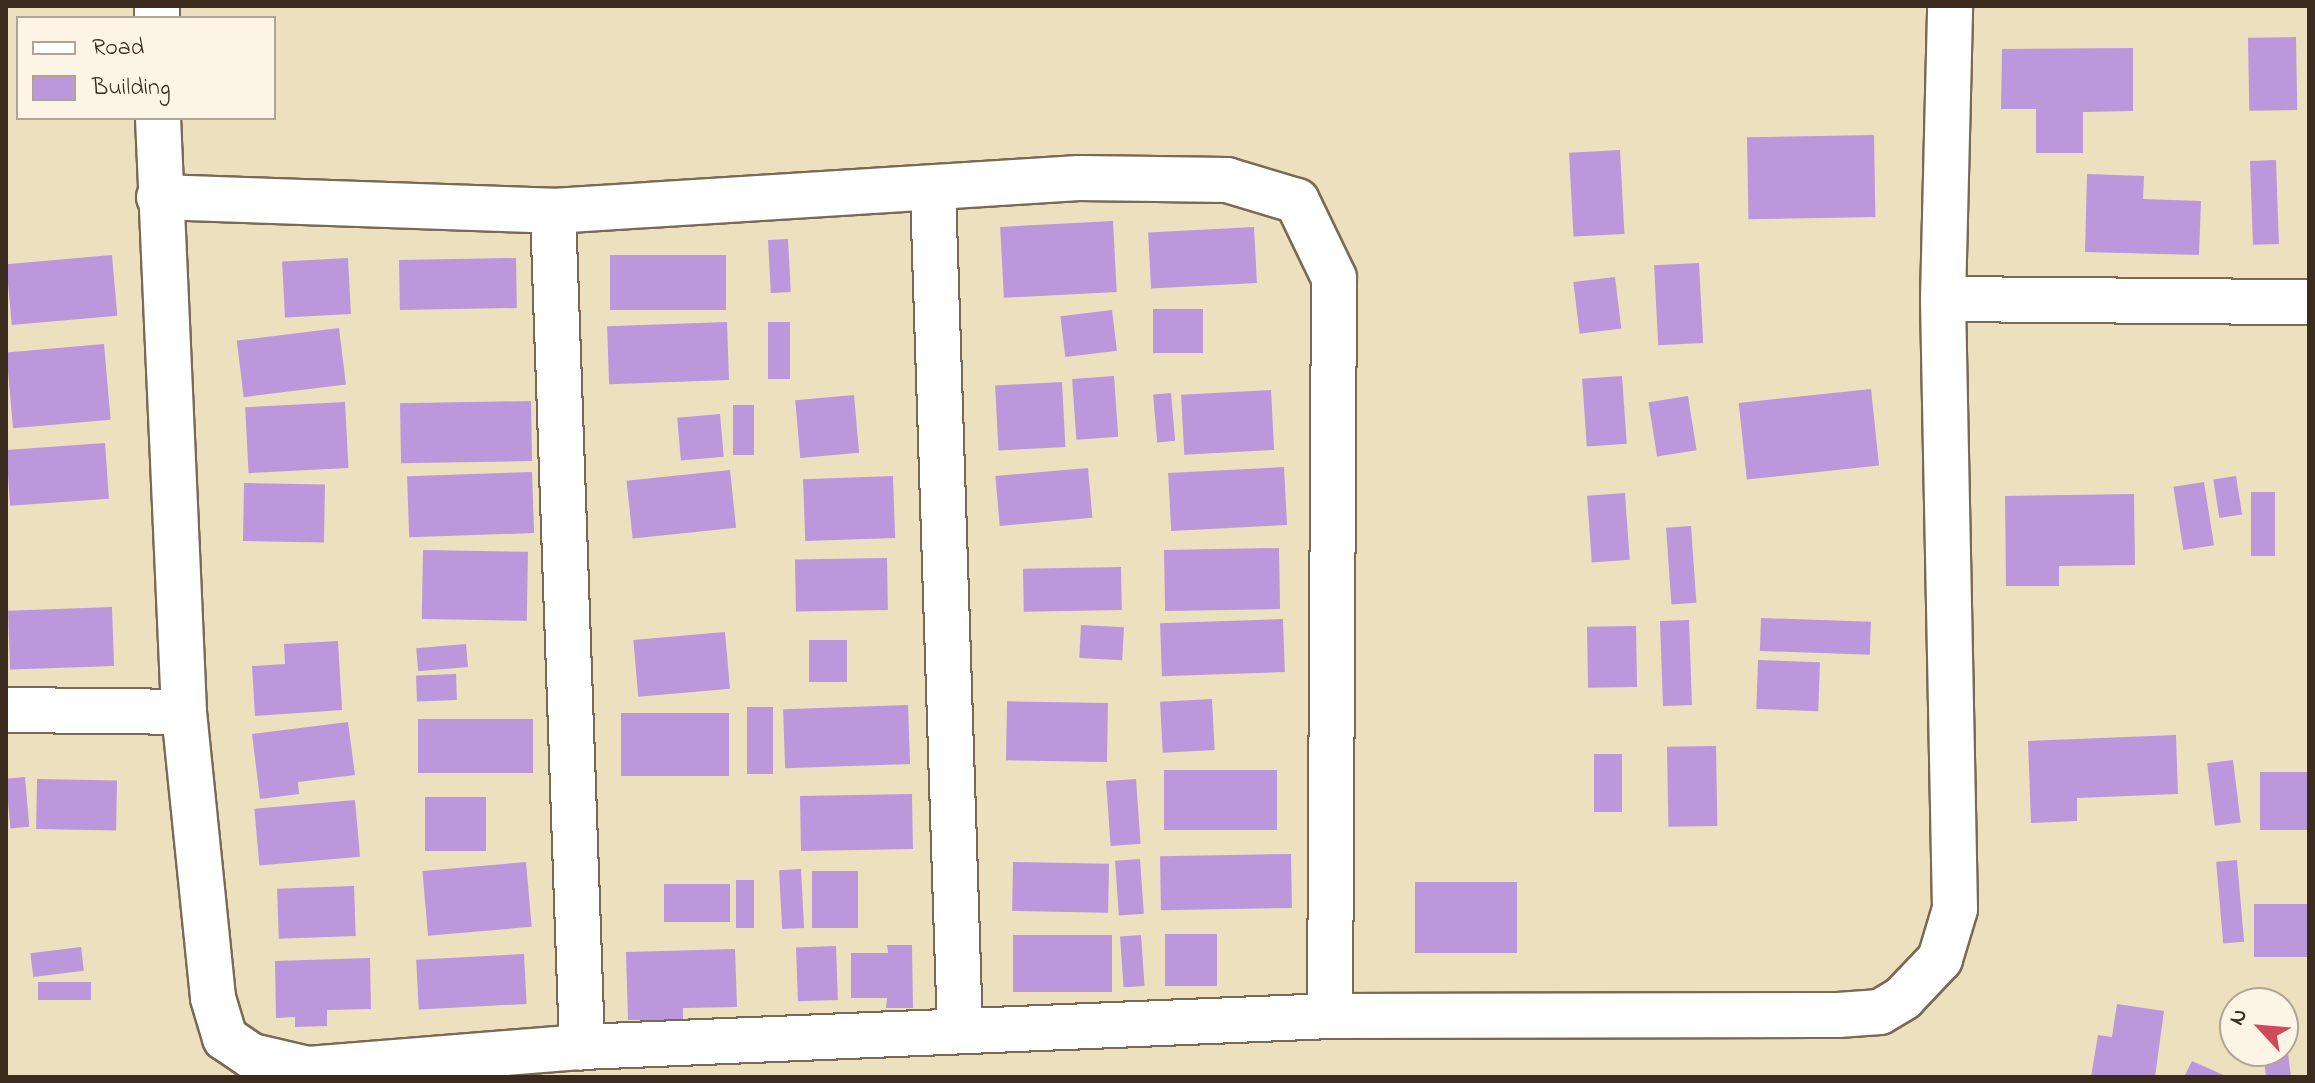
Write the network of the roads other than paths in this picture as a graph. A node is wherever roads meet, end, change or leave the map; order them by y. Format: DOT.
graph roads {
  1 [pos="1950,6"];
  2 [pos="158,120"];
  3 [pos="933,191"];
  4 [pos="159,197"];
  5 [pos="553,211"];
  6 [pos="1943,299"];
  7 [pos="2309,302"];
  8 [pos="6,710"];
  9 [pos="184,712"];
  10 [pos="1330,1016"];
  11 [pos="960,1031"];
  12 [pos="582,1047"];
  1 -- 6 [label="street"];
  2 -- 4 [label="street"];
  3 -- 5 [label="street"];
  3 -- 10 [label="street"];
  3 -- 11 [label="street"];
  4 -- 5 [label="street"];
  4 -- 9 [label="street"];
  5 -- 12 [label="street"];
  6 -- 7 [label="street"];
  6 -- 10 [label="street"];
  8 -- 9 [label="street"];
  9 -- 12 [label="street"];
  10 -- 11 [label="street"];
  11 -- 12 [label="street"];
}
